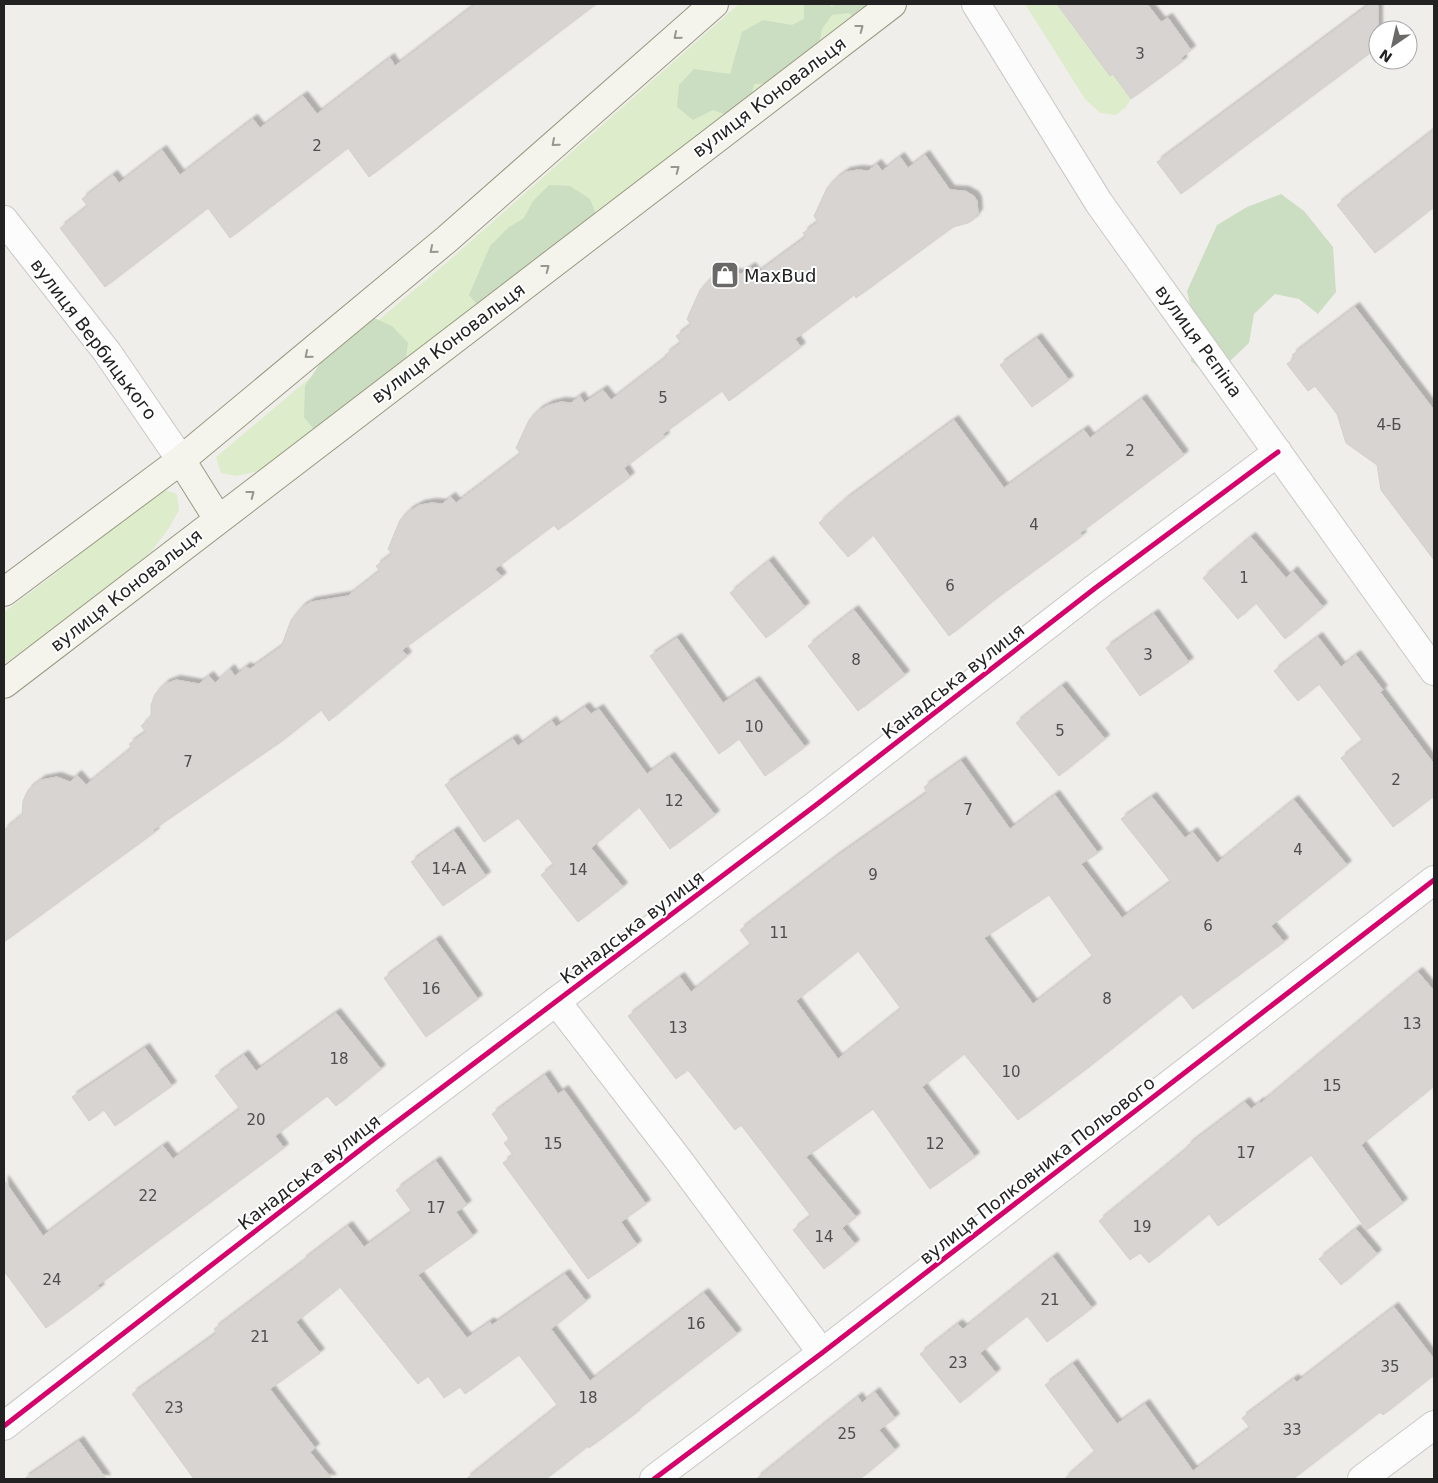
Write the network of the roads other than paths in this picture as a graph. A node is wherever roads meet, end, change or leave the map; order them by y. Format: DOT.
graph roads {
  1 [pos="714,4"];
  2 [pos="892,4"];
  3 [pos="976,4"];
  4 [pos="4,220"];
  5 [pos="1278,452"];
  6 [pos="182,460"];
  7 [pos="218,519"];
  8 [pos="4,592"];
  9 [pos="1434,671"];
  10 [pos="4,684"];
  11 [pos="1434,880"];
  12 [pos="556,1001"];
  13 [pos="822,1353"];
  14 [pos="1434,1425"];
  15 [pos="4,1426"];
  16 [pos="654,1479"];
  17 [pos="1362,1479"];
  1 -- 6 [label="main road, one-way"];
  7 -- 2 [label="main road, вулиця Коновальця, one-way"];
  3 -- 5 [label="street, вулиця Рєпіна"];
  4 -- 6 [label="street, вулиця Вербицького"];
  5 -- 9 [label="street, вулиця Рєпіна"];
  5 -- 12 [label="street, Канадська вулиця"];
  6 -- 7 [label="main road"];
  6 -- 8 [label="main road"];
  7 -- 10 [label="main road, вулиця Коновальця"];
  11 -- 13 [label="street, вулиця Полковника Польового"];
  12 -- 13 [label="street"];
  12 -- 15 [label="street, Канадська вулиця"];
  13 -- 16 [label="street, вулиця Полковника Польового"];
  14 -- 17 [label="street"];
}
